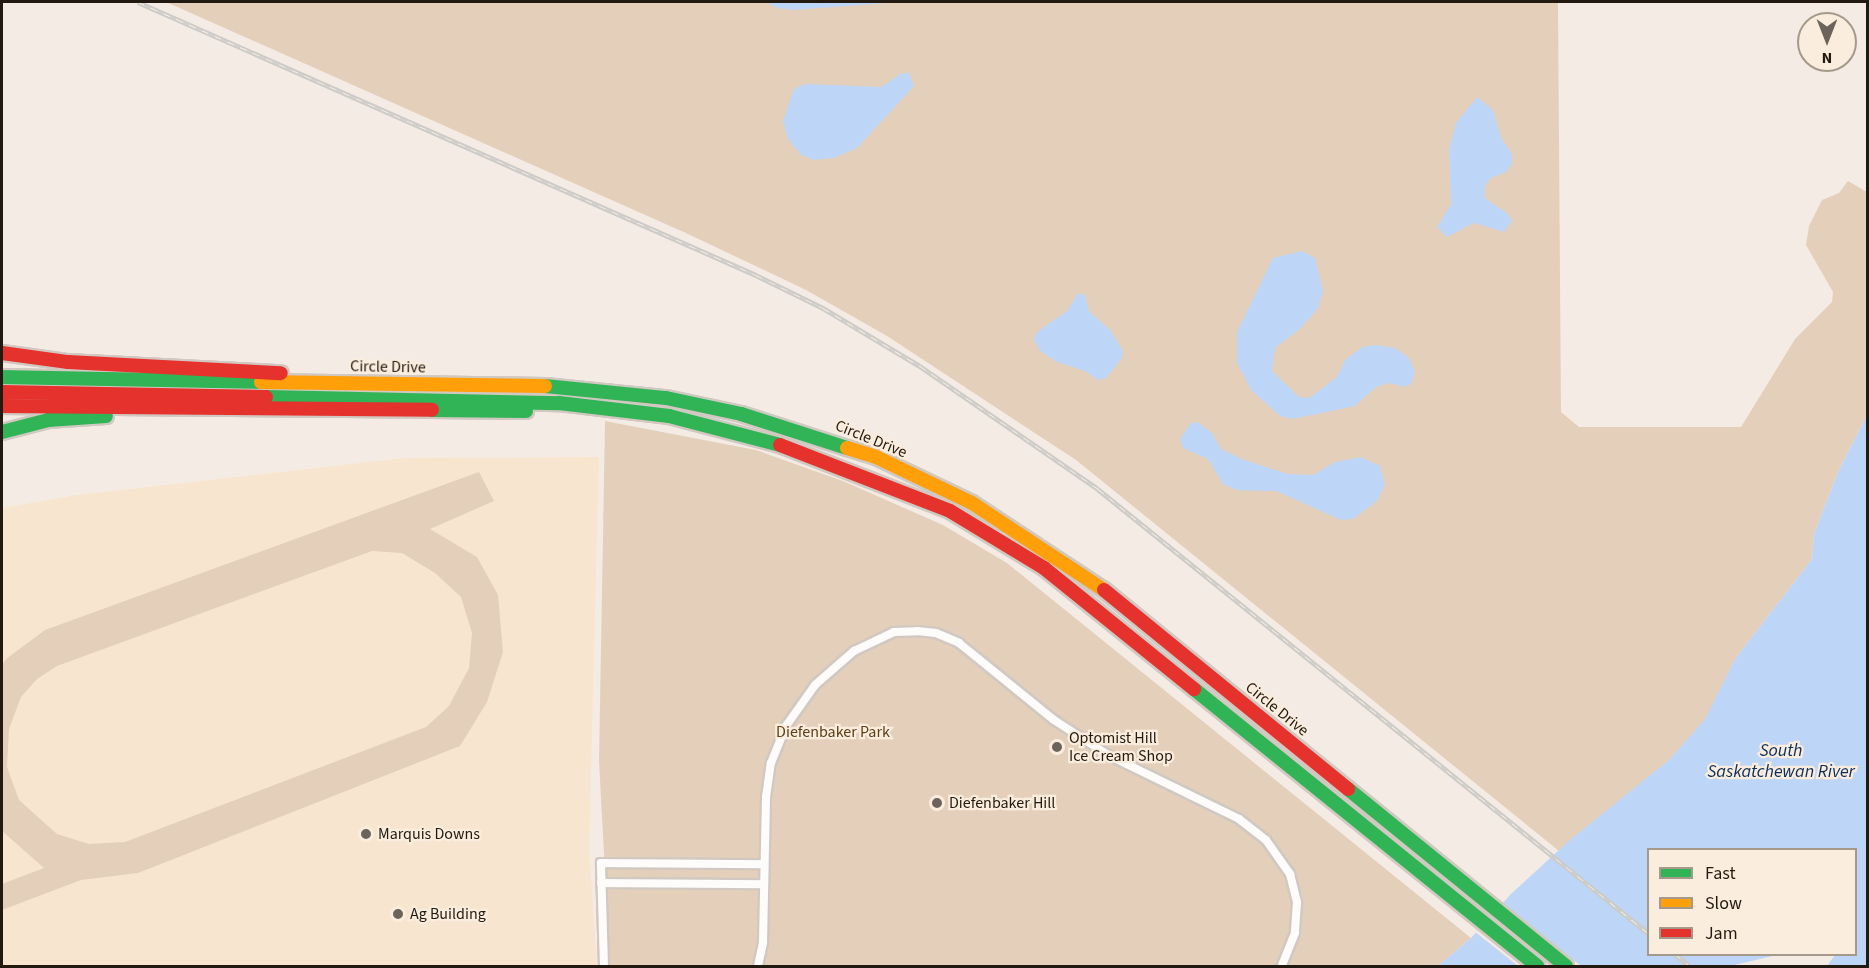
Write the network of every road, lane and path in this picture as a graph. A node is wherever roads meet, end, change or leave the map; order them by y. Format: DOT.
graph roads {
  1 [pos="2,353"];
  2 [pos="2,377"];
  3 [pos="429,384"];
  4 [pos="2,392"];
  5 [pos="2,406"];
  6 [pos="267,411"];
  7 [pos="699,423"];
  8 [pos="2,432"];
  9 [pos="763,864"];
  10 [pos="601,883"];
  11 [pos="764,884"];
  12 [pos="604,966"];
  13 [pos="758,966"];
  14 [pos="1282,966"];
  15 [pos="1537,966"];
  16 [pos="1566,966"];
  1 -- 3 [label="highway"];
  2 -- 3 [label="highway, Circle Drive"];
  3 -- 16 [label="highway, Circle Drive"];
  4 -- 7 [label="highway, Circle Drive"];
  5 -- 6 [label="highway"];
  6 -- 7 [label="highway"];
  6 -- 8 [label="highway"];
  7 -- 15 [label="highway, Circle Drive"];
  9 -- 10 [label="street"];
  9 -- 11 [label="street"];
  9 -- 14 [label="street"];
  10 -- 11 [label="street"];
  10 -- 12 [label="street"];
  11 -- 13 [label="street"];
}
